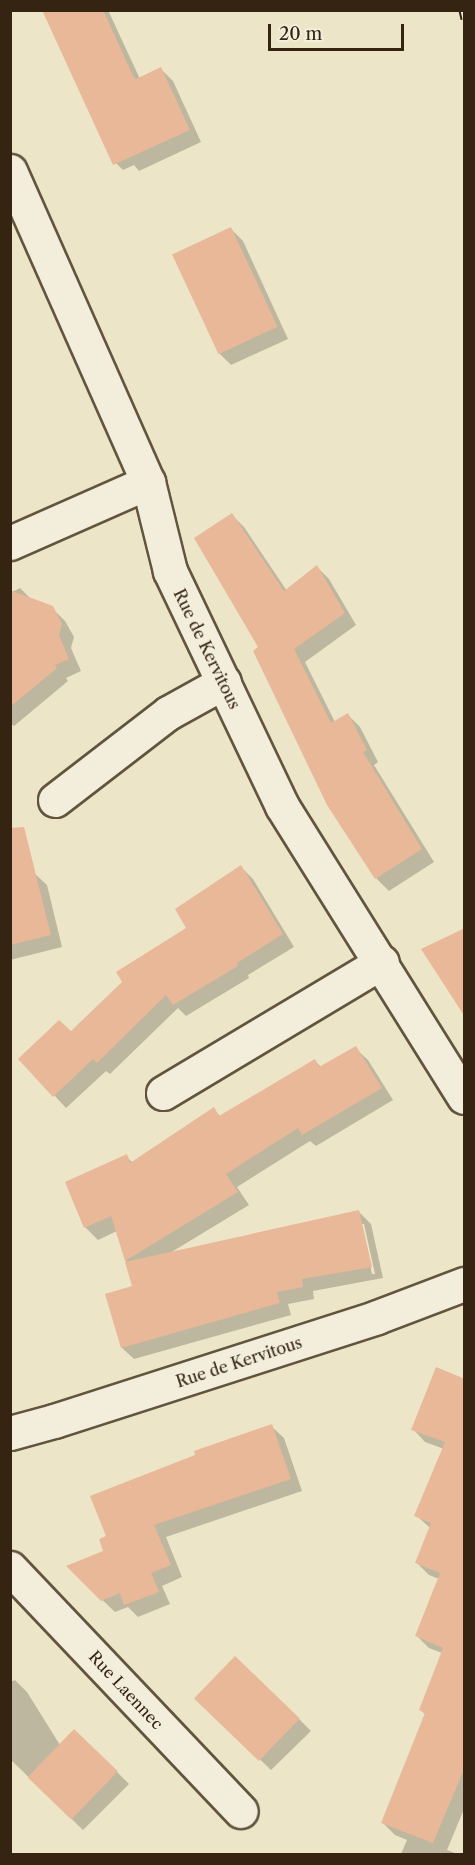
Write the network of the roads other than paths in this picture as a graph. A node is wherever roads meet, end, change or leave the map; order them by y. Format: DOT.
graph roads {
  1 [pos="10,171"];
  2 [pos="148,482"];
  3 [pos="10,543"];
  4 [pos="224,682"];
  5 [pos="55,800"];
  6 [pos="382,962"];
  7 [pos="163,1093"];
  8 [pos="465,1097"];
  9 [pos="465,1284"];
  10 [pos="10,1432"];
  11 [pos="10,1568"];
  12 [pos="241,1811"];
  1 -- 2 [label="street, Rue de Kervitous"];
  2 -- 3 [label="street"];
  2 -- 4 [label="street, Rue de Kervitous"];
  4 -- 5 [label="street"];
  4 -- 6 [label="street, Rue de Kervitous"];
  6 -- 7 [label="street"];
  6 -- 8 [label="street, Rue de Kervitous"];
  9 -- 10 [label="street, Rue de Kervitous"];
  11 -- 12 [label="street, Rue Laennec"];
}
